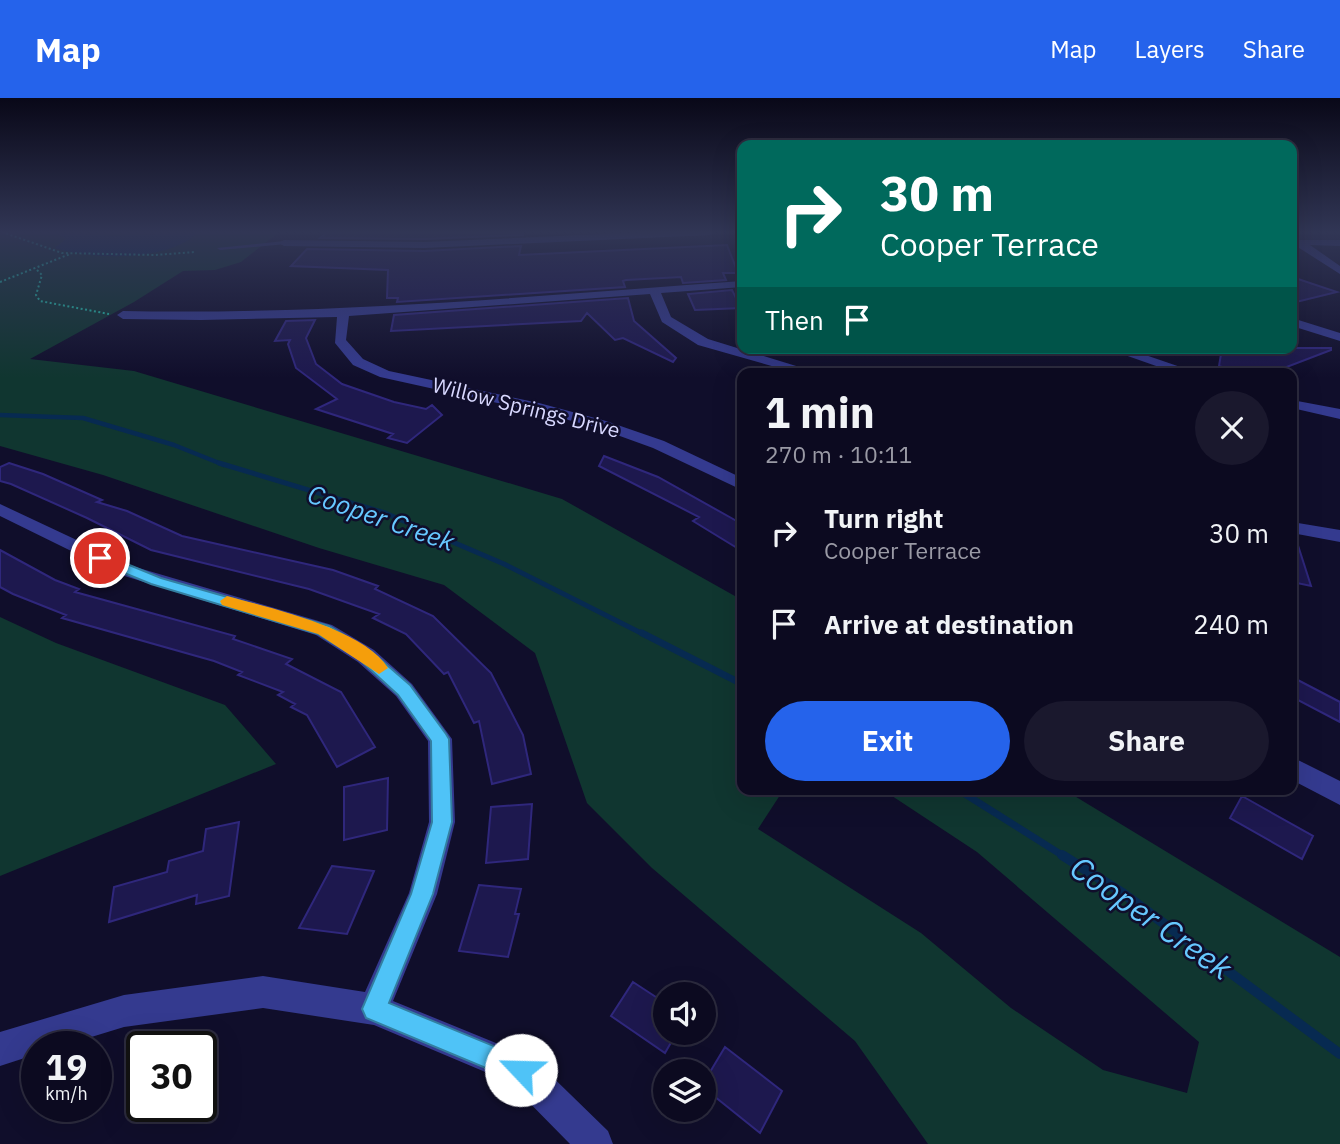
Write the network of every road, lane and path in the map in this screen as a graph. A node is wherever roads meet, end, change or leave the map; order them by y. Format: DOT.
graph roads {
  1 [pos="40,281"];
  2 [pos="737,284"];
  3 [pos="654,290"];
  4 [pos="343,314"];
  5 [pos="123,315"];
  6 [pos="1297,324"];
  7 [pos="1340,337"];
  8 [pos="737,352"];
  9 [pos="746,354"];
  10 [pos="1130,354"];
  11 [pos="795,368"];
  12 [pos="1175,368"];
  13 [pos="1297,405"];
  14 [pos="1340,414"];
  15 [pos="737,482"];
  16 [pos="0,509"];
  17 [pos="1297,529"];
  18 [pos="1340,536"];
  19 [pos="1297,771"];
  20 [pos="1340,794"];
  21 [pos="374,1009"];
  22 [pos="0,1049"];
  23 [pos="595,1144"];
  1 -- 5 [label="path"];
  2 -- 3 [label="street"];
  3 -- 4 [label="street"];
  3 -- 8 [label="street"];
  4 -- 5 [label="street"];
  4 -- 15 [label="street, Willow Springs Drive"];
  6 -- 7 [label="street"];
  9 -- 11 [label="street"];
  10 -- 12 [label="street"];
  13 -- 14 [label="street"];
  16 -- 21 [label="street"];
  17 -- 18 [label="street"];
  19 -- 20 [label="street"];
  21 -- 22 [label="street"];
  21 -- 23 [label="street"];
}
